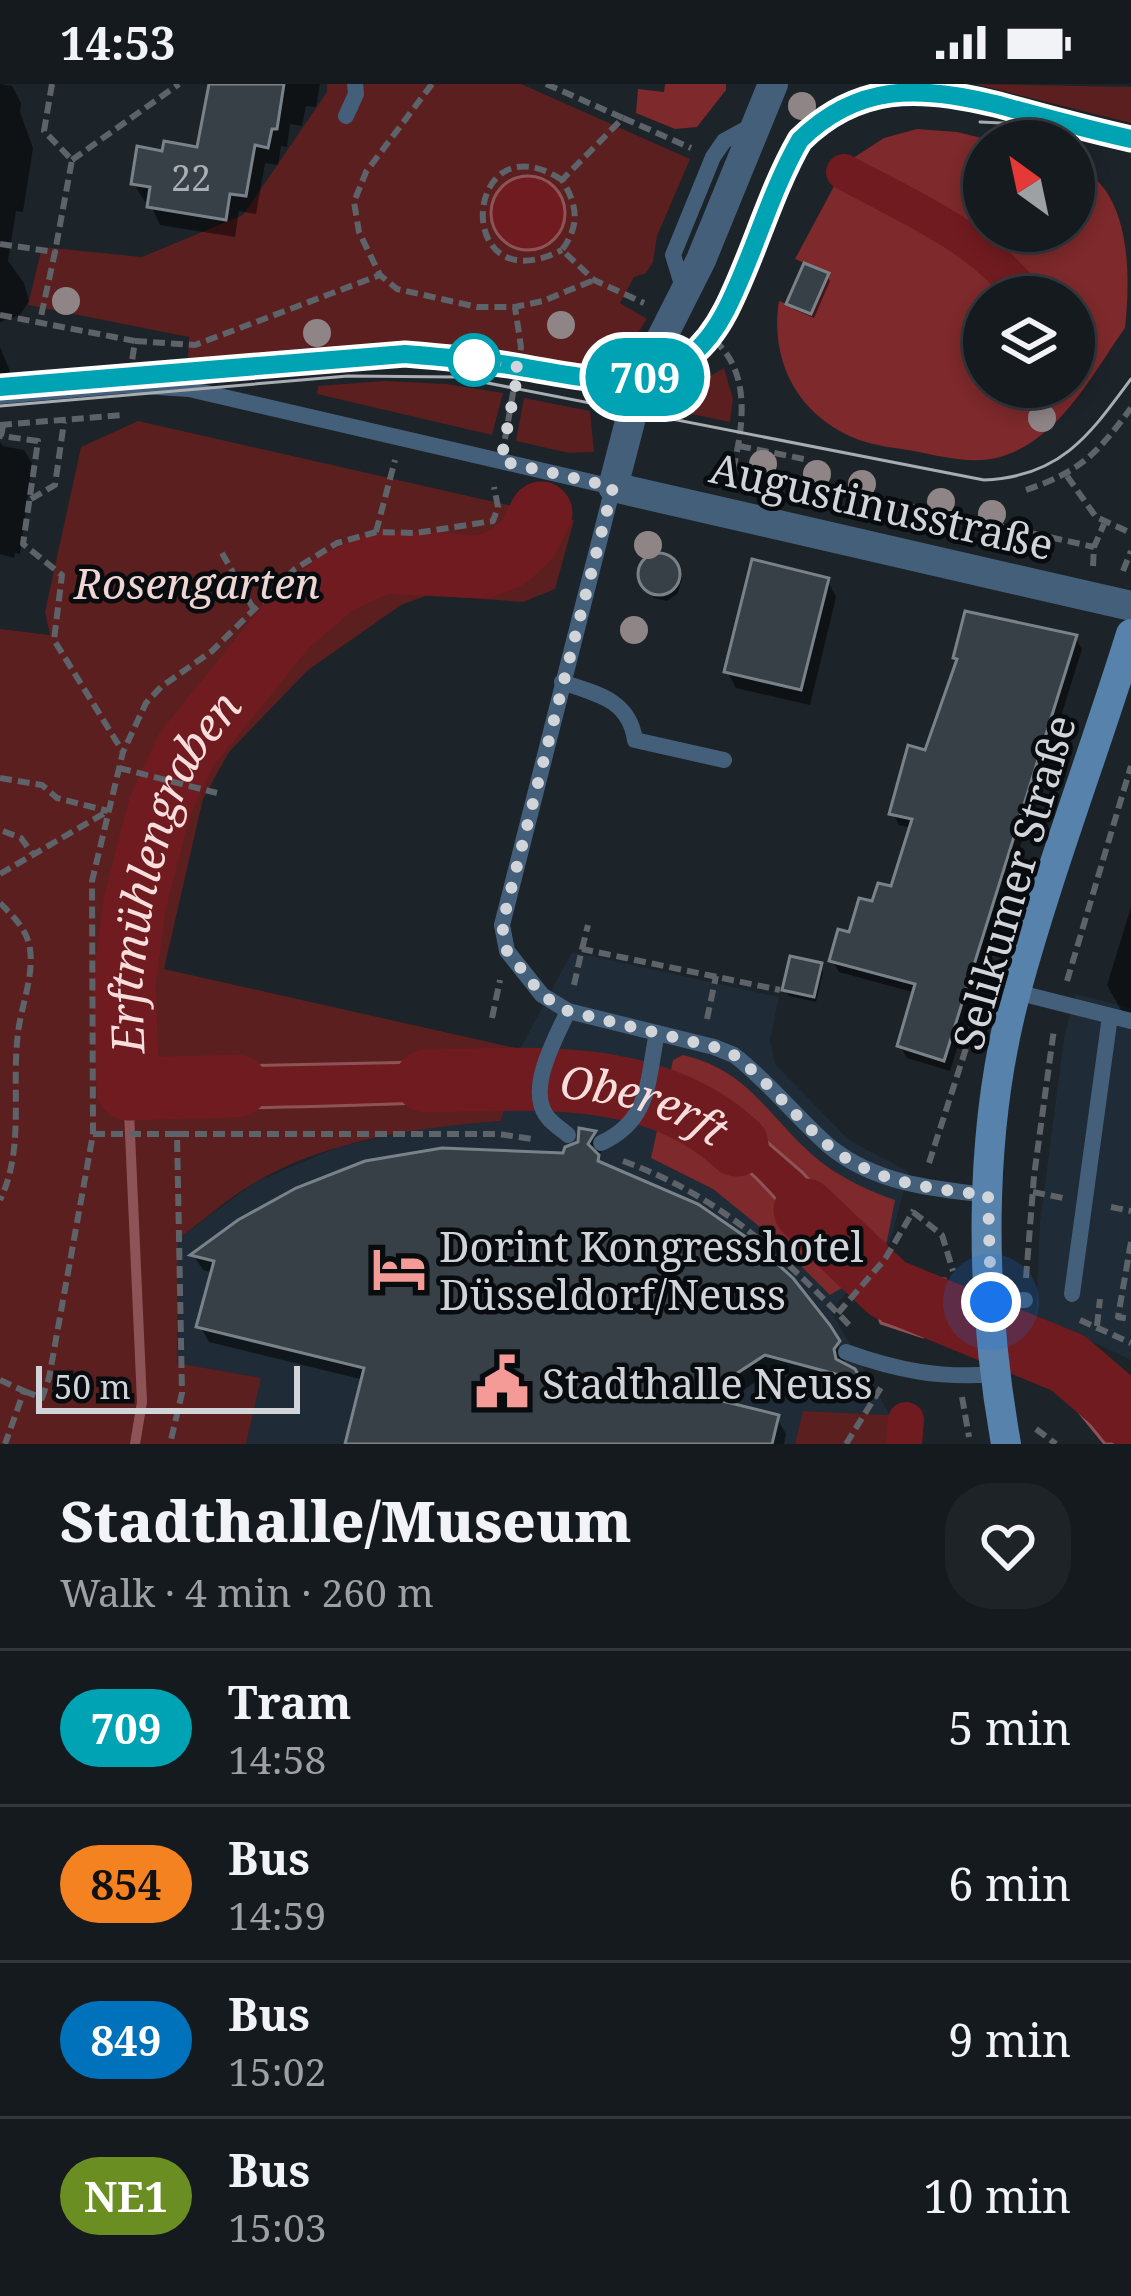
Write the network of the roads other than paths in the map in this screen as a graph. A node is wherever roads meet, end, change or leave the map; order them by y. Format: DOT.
graph roads {
  1 [pos="355,84"];
  2 [pos="773,84"];
  3 [pos="346,116"];
  4 [pos="0,396"];
  5 [pos="613,487"];
  6 [pos="1131,606"];
  7 [pos="1131,634"];
  8 [pos="562,682"];
  9 [pos="724,760"];
  10 [pos="1016,992"];
  11 [pos="568,1011"];
  12 [pos="1110,1016"];
  13 [pos="1131,1021"];
  14 [pos="657,1033"];
  15 [pos="568,1135"];
  16 [pos="601,1143"];
  17 [pos="988,1195"];
  18 [pos="1072,1294"];
  19 [pos="1025,1300"];
  20 [pos="991,1308"];
  21 [pos="846,1352"];
  22 [pos="994,1366"];
  23 [pos="1006,1444"];
  1 -- 3 [label="lane"];
  2 -- 5 [label="street"];
  4 -- 5 [label="lane"];
  5 -- 6 [label="street, Augustinusstraße"];
  5 -- 8 [label="lane"];
  7 -- 10 [label="street, Selikumer Straße"];
  8 -- 9 [label="lane"];
  8 -- 11 [label="lane"];
  10 -- 12 [label="lane"];
  10 -- 17 [label="street, Selikumer Straße"];
  11 -- 14 [label="lane"];
  11 -- 15 [label="lane"];
  12 -- 13 [label="lane"];
  12 -- 18 [label="lane"];
  14 -- 16 [label="lane"];
  14 -- 17 [label="lane"];
  17 -- 20 [label="street, Selikumer Straße"];
  19 -- 20 [label="lane"];
  20 -- 22 [label="street, Selikumer Straße"];
  21 -- 22 [label="lane"];
  22 -- 23 [label="street, Selikumer Straße"];
}
